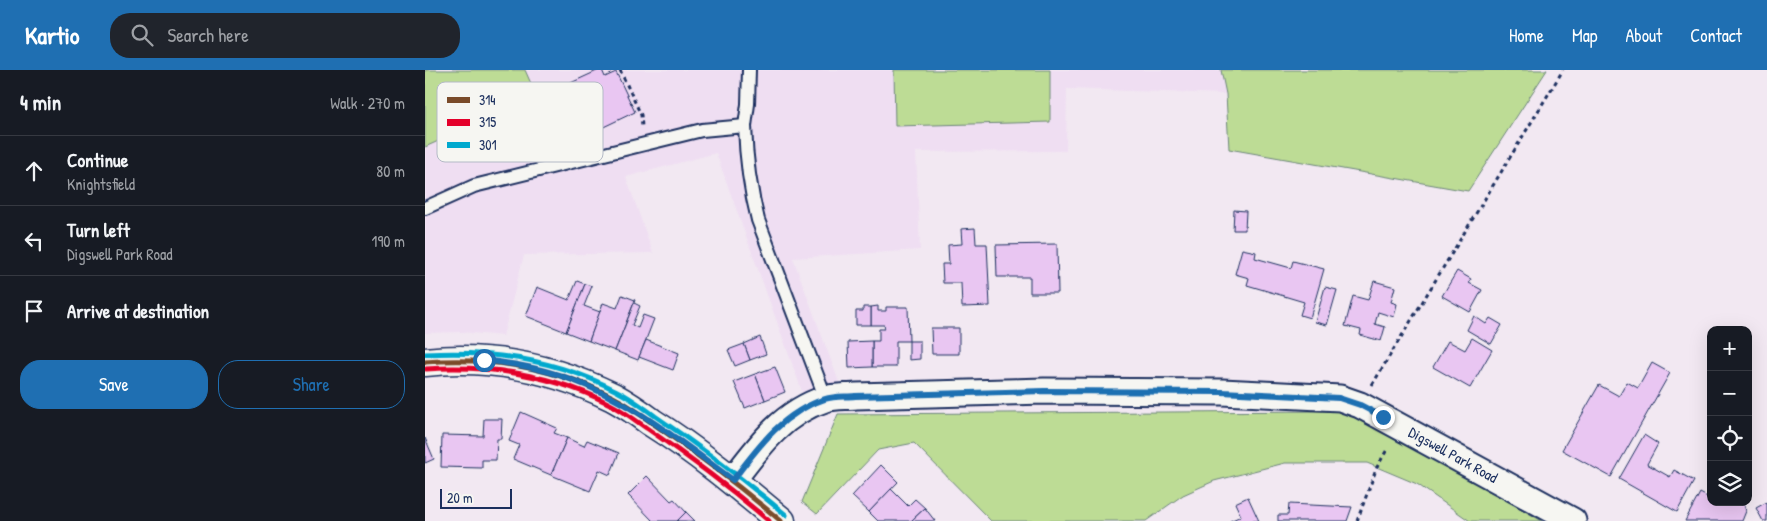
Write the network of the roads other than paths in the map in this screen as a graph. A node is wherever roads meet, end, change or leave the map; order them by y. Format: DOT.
graph roads {
  1 [pos="749,70"];
  2 [pos="745,126"];
  3 [pos="603,154"];
  4 [pos="572,162"];
  5 [pos="425,208"];
  6 [pos="425,362"];
  7 [pos="826,399"];
  8 [pos="733,480"];
  9 [pos="781,521"];
  10 [pos="1573,521"];
  1 -- 2 [label="lane"];
  2 -- 3 [label="lane"];
  2 -- 7 [label="lane"];
  4 -- 5 [label="lane"];
  6 -- 8 [label="street"];
  7 -- 8 [label="street, Digswell Park Road"];
  7 -- 10 [label="street, Digswell Park Road"];
  8 -- 9 [label="street"];
}
